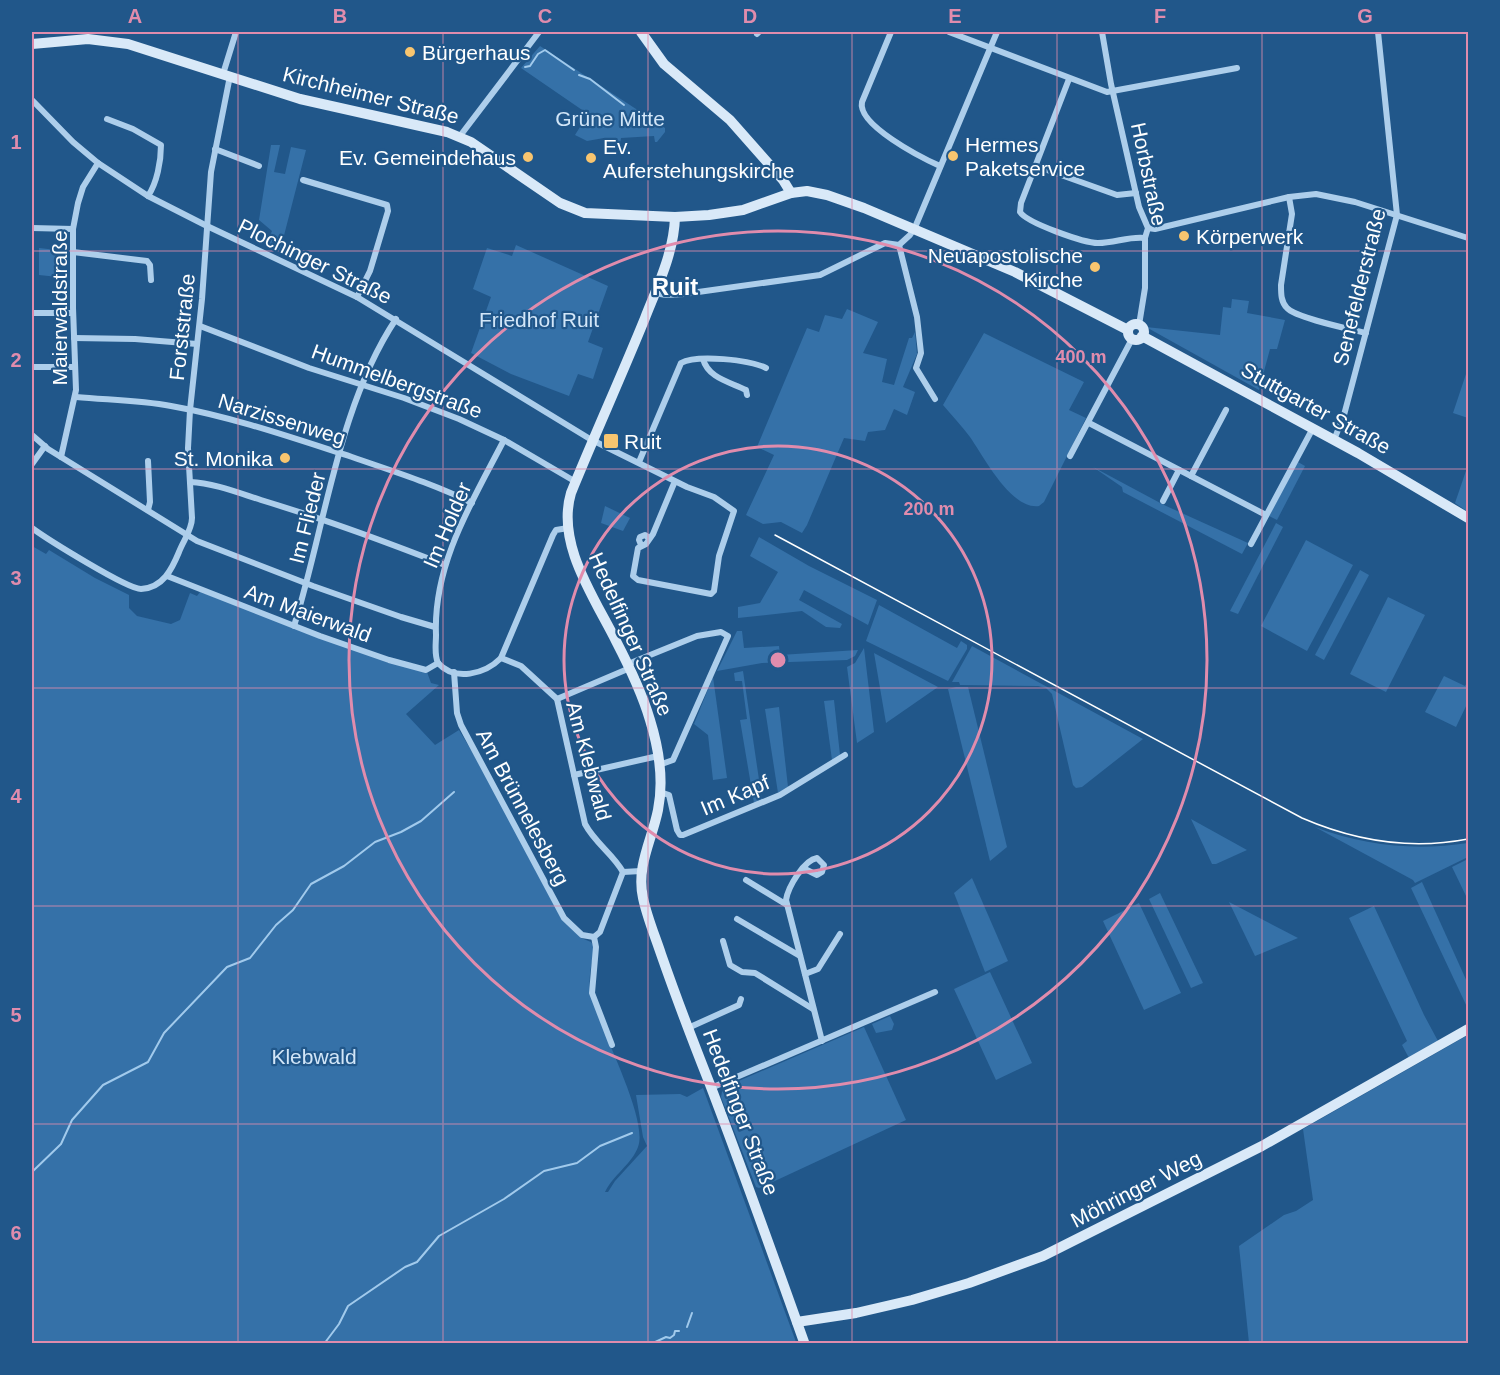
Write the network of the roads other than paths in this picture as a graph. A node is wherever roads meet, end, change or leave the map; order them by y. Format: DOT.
graph roads {
  1 [pos="236,32"];
  2 [pos="539,32"];
  3 [pos="641,32"];
  4 [pos="891,32"];
  5 [pos="949,32"];
  6 [pos="997,32"];
  7 [pos="1102,32"];
  8 [pos="1378,32"];
  9 [pos="32,44"];
  10 [pos="991,49"];
  11 [pos="1237,68"];
  12 [pos="226,75"];
  13 [pos="1069,79"];
  14 [pos="1113,91"];
  15 [pos="32,100"];
  16 [pos="107,119"];
  17 [pos="460,136"];
  18 [pos="215,149"];
  19 [pos="98,163"];
  20 [pos="260,166"];
  21 [pos="940,166"];
  22 [pos="1036,166"];
  23 [pos="303,180"];
  24 [pos="791,193"];
  25 [pos="1136,193"];
  26 [pos="148,196"];
  27 [pos="1289,197"];
  28 [pos="1397,215"];
  29 [pos="675,217"];
  30 [pos="207,226"];
  31 [pos="32,228"];
  32 [pos="1148,228"];
  33 [pos="73,229"];
  34 [pos="914,229"];
  35 [pos="1146,238"];
  36 [pos="1468,238"];
  37 [pos="899,245"];
  38 [pos="73,252"];
  39 [pos="151,280"];
  40 [pos="655,293"];
  41 [pos="357,297"];
  42 [pos="32,313"];
  43 [pos="73,313"];
  44 [pos="396,319"];
  45 [pos="200,326"];
  46 [pos="1135,333"];
  47 [pos="1366,333"];
  48 [pos="74,338"];
  49 [pos="197,344"];
  50 [pos="703,360"];
  51 [pos="75,367"];
  52 [pos="32,368"];
  53 [pos="766,368"];
  54 [pos="363,385"];
  55 [pos="747,394"];
  56 [pos="76,397"];
  57 [pos="935,399"];
  58 [pos="190,410"];
  59 [pos="1226,410"];
  60 [pos="1089,423"];
  61 [pos="1313,428"];
  62 [pos="32,435"];
  63 [pos="504,440"];
  64 [pos="1334,440"];
  65 [pos="594,441"];
  66 [pos="45,447"];
  67 [pos="339,453"];
  68 [pos="1070,456"];
  69 [pos="61,457"];
  70 [pos="148,461"];
  71 [pos="639,462"];
  72 [pos="32,464"];
  73 [pos="1179,470"];
  74 [pos="1191,476"];
  75 [pos="675,481"];
  76 [pos="190,482"];
  77 [pos="576,482"];
  78 [pos="1163,501"];
  79 [pos="471,503"];
  80 [pos="148,510"];
  81 [pos="1266,515"];
  82 [pos="1468,518"];
  83 [pos="322,519"];
  84 [pos="32,528"];
  85 [pos="568,528"];
  86 [pos="187,535"];
  87 [pos="1251,544"];
  88 [pos="445,565"];
  89 [pos="167,576"];
  90 [pos="308,584"];
  91 [pos="294,626"];
  92 [pos="435,627"];
  93 [pos="501,658"];
  94 [pos="438,663"];
  95 [pos="629,666"];
  96 [pos="454,672"];
  97 [pos="557,699"];
  98 [pos="844,755"];
  99 [pos="659,760"];
  100 [pos="574,775"];
  101 [pos="660,792"];
  102 [pos="803,868"];
  103 [pos="641,871"];
  104 [pos="623,872"];
  105 [pos="746,880"];
  106 [pos="787,905"];
  107 [pos="737,919"];
  108 [pos="840,934"];
  109 [pos="594,937"];
  110 [pos="723,941"];
  111 [pos="800,956"];
  112 [pos="805,974"];
  113 [pos="935,992"];
  114 [pos="741,999"];
  115 [pos="813,1009"];
  116 [pos="688,1028"];
  117 [pos="1468,1029"];
  118 [pos="822,1041"];
  119 [pos="612,1045"];
  120 [pos="711,1088"];
  121 [pos="797,1322"];
  122 [pos="803,1343"];
  1 -- 12 [label="street, Forststraße"];
  2 -- 17 [label="street"];
  3 -- 24 [label="street"];
  4 -- 21 [label="street"];
  5 -- 10 [label="street"];
  6 -- 10 [label="street"];
  7 -- 14 [label="street, Horbstraße"];
  8 -- 28 [label="street, Senefelderstraße"];
  9 -- 12 [label="street, Kirchheimer Straße"];
  10 -- 13 [label="street"];
  10 -- 21 [label="street"];
  11 -- 14 [label="street"];
  12 -- 17 [label="street, Kirchheimer Straße"];
  12 -- 18 [label="street, Forststraße"];
  13 -- 14 [label="street"];
  13 -- 22 [label="street"];
  14 -- 25 [label="street, Horbstraße"];
  15 -- 19 [label="street, Plochinger Straße"];
  16 -- 26 [label="street"];
  17 -- 29 [label="street, Kirchheimer Straße"];
  18 -- 20 [label="street"];
  18 -- 30 [label="street, Forststraße"];
  19 -- 26 [label="street, Plochinger Straße"];
  19 -- 33 [label="street, Maierwaldstraße"];
  21 -- 34 [label="street"];
  22 -- 25 [label="street"];
  22 -- 35 [label="street"];
  23 -- 41 [label="street"];
  24 -- 29 [label="street, Kirchheimer Straße"];
  24 -- 34 [label="street, Stuttgarter Straße"];
  25 -- 32 [label="street, Horbstraße"];
  26 -- 30 [label="street, Plochinger Straße"];
  27 -- 28 [label="street"];
  27 -- 32 [label="street"];
  27 -- 47 [label="street"];
  28 -- 36 [label="street"];
  28 -- 47 [label="street, Senefelderstraße"];
  29 -- 40 [label="street, Hedelfinger Straße"];
  30 -- 41 [label="street, Plochinger Straße"];
  30 -- 45 [label="street, Forststraße"];
  31 -- 33 [label="street"];
  32 -- 35 [label="street, Horbstraße"];
  33 -- 38 [label="street, Maierwaldstraße"];
  34 -- 37 [label="street"];
  34 -- 46 [label="street, Stuttgarter Straße"];
  35 -- 46 [label="street, Horbstraße"];
  37 -- 40 [label="street"];
  37 -- 57 [label="street"];
  38 -- 39 [label="street"];
  38 -- 43 [label="street, Maierwaldstraße"];
  40 -- 65 [label="street, Hedelfinger Straße"];
  41 -- 44 [label="street, Plochinger Straße"];
  42 -- 43 [label="street"];
  43 -- 48 [label="street, Maierwaldstraße"];
  44 -- 54 [label="street, Im Flieder"];
  44 -- 65 [label="street, Plochinger Straße"];
  45 -- 49 [label="street, Forststraße"];
  45 -- 54 [label="street, Hummelbergstraße"];
  46 -- 60 [label="street, Horbstraße"];
  46 -- 61 [label="street, Stuttgarter Straße"];
  47 -- 64 [label="street, Senefelderstraße"];
  48 -- 49 [label="street"];
  48 -- 51 [label="street, Maierwaldstraße"];
  49 -- 58 [label="street, Forststraße"];
  50 -- 53 [label="street"];
  50 -- 55 [label="street"];
  50 -- 71 [label="street"];
  51 -- 52 [label="street"];
  51 -- 56 [label="street, Maierwaldstraße"];
  54 -- 63 [label="street, Hummelbergstraße"];
  54 -- 67 [label="street, Im Flieder"];
  56 -- 58 [label="street, Narzissenweg"];
  56 -- 69 [label="street, Maierwaldstraße"];
  58 -- 67 [label="street, Narzissenweg"];
  58 -- 76 [label="street, Forststraße"];
  59 -- 74 [label="street"];
  60 -- 68 [label="street, Horbstraße"];
  60 -- 73 [label="street"];
  61 -- 64 [label="street, Stuttgarter Straße"];
  61 -- 81 [label="street"];
  62 -- 66 [label="street"];
  63 -- 77 [label="street, Hummelbergstraße"];
  63 -- 79 [label="street, Im Holder"];
  64 -- 82 [label="street, Stuttgarter Straße"];
  65 -- 71 [label="street, Plochinger Straße"];
  65 -- 77 [label="street, Hedelfinger Straße"];
  66 -- 69 [label="street"];
  66 -- 72 [label="street"];
  67 -- 79 [label="street, Narzissenweg"];
  67 -- 83 [label="street, Im Flieder"];
  69 -- 80 [label="street"];
  70 -- 80 [label="street"];
  71 -- 75 [label="street, Plochinger Straße"];
  73 -- 74 [label="street"];
  73 -- 78 [label="street"];
  74 -- 81 [label="street"];
  75 -- 75 [label="street, Plochinger Straße"];
  76 -- 83 [label="street"];
  76 -- 86 [label="street, Forststraße"];
  77 -- 85 [label="street, Hedelfinger Straße"];
  79 -- 88 [label="street, Im Holder"];
  80 -- 86 [label="street"];
  81 -- 87 [label="street"];
  83 -- 88 [label="street"];
  83 -- 90 [label="street, Im Flieder"];
  84 -- 89 [label="street"];
  85 -- 93 [label="street"];
  85 -- 95 [label="street, Hedelfinger Straße"];
  86 -- 89 [label="street, Forststraße"];
  86 -- 90 [label="street"];
  88 -- 92 [label="street, Im Holder"];
  89 -- 91 [label="street, Am Maierwald"];
  90 -- 91 [label="street, Im Flieder"];
  90 -- 92 [label="street"];
  91 -- 94 [label="street, Am Maierwald"];
  92 -- 94 [label="street, Im Holder"];
  93 -- 96 [label="street"];
  93 -- 97 [label="street, Am Klebwald"];
  94 -- 96 [label="street"];
  95 -- 97 [label="street"];
  95 -- 99 [label="street, Hedelfinger Straße"];
  95 -- 99 [label="street"];
  96 -- 109 [label="street, Am Brünnelesberg"];
  97 -- 100 [label="street, Am Klebwald"];
  98 -- 101 [label="street, Im Kapf"];
  99 -- 100 [label="street"];
  99 -- 101 [label="street, Hedelfinger Straße"];
  100 -- 104 [label="street, Am Klebwald"];
  101 -- 103 [label="street, Hedelfinger Straße"];
  102 -- 106 [label="street"];
  103 -- 104 [label="street"];
  103 -- 116 [label="street, Hedelfinger Straße"];
  104 -- 109 [label="street"];
  105 -- 106 [label="street"];
  106 -- 111 [label="street"];
  107 -- 111 [label="street"];
  108 -- 112 [label="street"];
  109 -- 119 [label="street"];
  110 -- 115 [label="street"];
  111 -- 112 [label="street"];
  112 -- 115 [label="street"];
  113 -- 118 [label="street"];
  114 -- 116 [label="street"];
  115 -- 118 [label="street"];
  116 -- 120 [label="street, Hedelfinger Straße"];
  117 -- 121 [label="street, Möhringer Weg"];
  118 -- 120 [label="street"];
  120 -- 121 [label="street, Hedelfinger Straße"];
  121 -- 122 [label="street, Hedelfinger Straße"];
}
